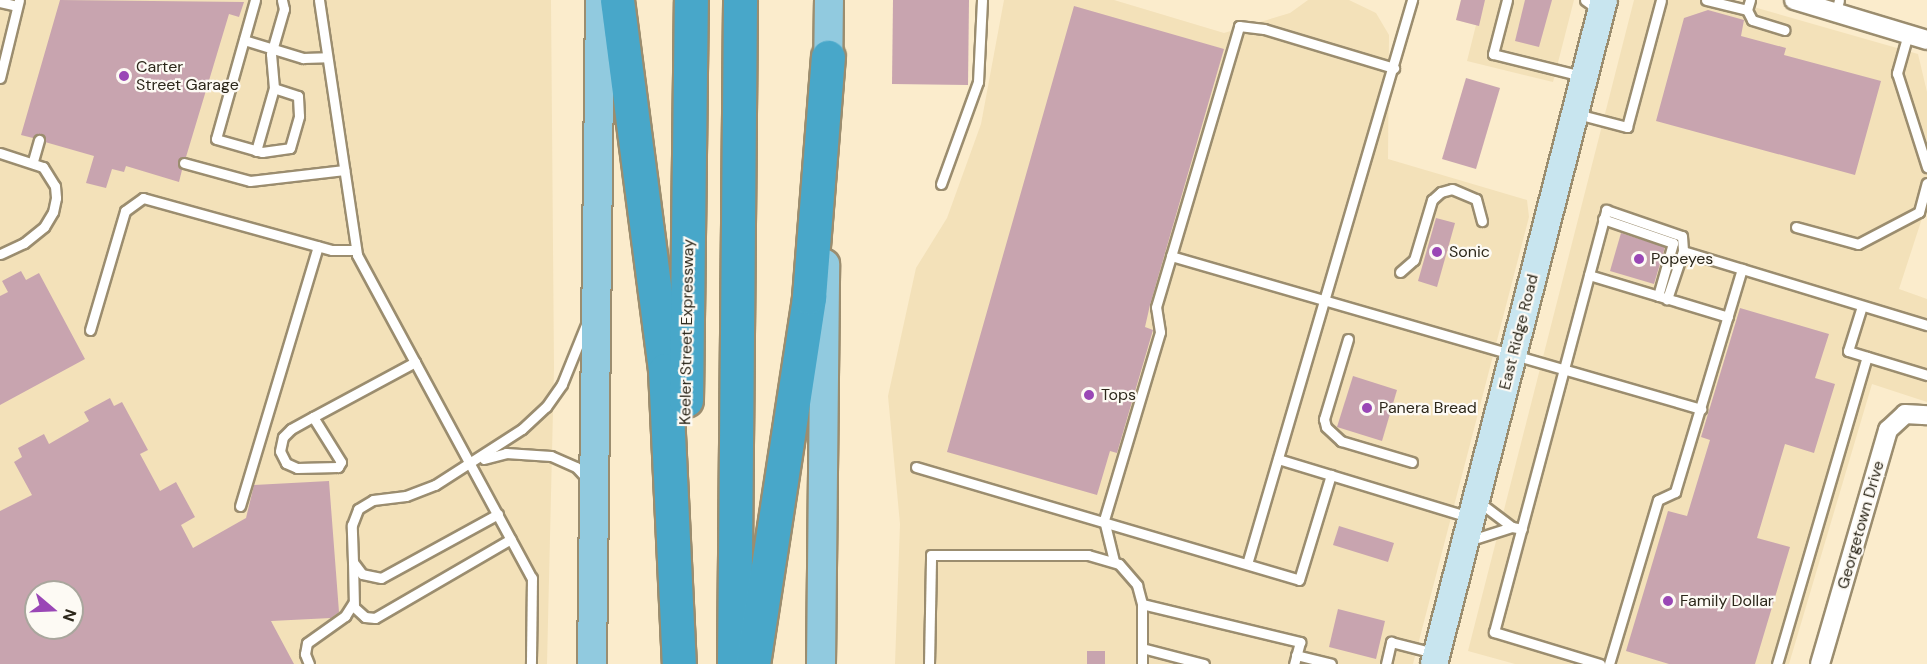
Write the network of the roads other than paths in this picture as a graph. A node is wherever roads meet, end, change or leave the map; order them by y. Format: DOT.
graph roads {
  1 [pos="255,0"];
  2 [pos="282,0"];
  3 [pos="319,0"];
  4 [pos="600,0"];
  5 [pos="617,0"];
  6 [pos="691,0"];
  7 [pos="740,0"];
  8 [pos="829,0"];
  9 [pos="982,0"];
  10 [pos="1412,0"];
  11 [pos="1507,0"];
  12 [pos="1661,0"];
  13 [pos="1706,0"];
  14 [pos="1750,0"];
  15 [pos="1794,0"];
  16 [pos="0,2"];
  17 [pos="18,3"];
  18 [pos="1596,4"];
  19 [pos="1837,6"];
  20 [pos="1747,10"];
  21 [pos="1785,30"];
  22 [pos="1908,34"];
  23 [pos="1927,39"];
  24 [pos="244,40"];
  25 [pos="272,49"];
  26 [pos="327,57"];
  27 [pos="828,57"];
  28 [pos="1394,68"];
  29 [pos="1584,76"];
  30 [pos="0,78"];
  31 [pos="274,88"];
  32 [pos="1575,114"];
  33 [pos="39,140"];
  34 [pos="256,151"];
  35 [pos="0,153"];
  36 [pos="33,161"];
  37 [pos="184,163"];
  38 [pos="1927,167"];
  39 [pos="344,170"];
  40 [pos="1927,183"];
  41 [pos="941,184"];
  42 [pos="1604,214"];
  43 [pos="1482,221"];
  44 [pos="1796,227"];
  45 [pos="318,246"];
  46 [pos="356,250"];
  47 [pos="1683,251"];
  48 [pos="0,254"];
  49 [pos="1172,256"];
  50 [pos="597,266"];
  51 [pos="1742,269"];
  52 [pos="1400,272"];
  53 [pos="1589,275"];
  54 [pos="1663,298"];
  55 [pos="1325,300"];
  56 [pos="1862,306"];
  57 [pos="1728,318"];
  58 [pos="1927,325"];
  59 [pos="90,330"];
  60 [pos="1348,339"];
  61 [pos="1513,355"];
  62 [pos="1867,357"];
  63 [pos="416,362"];
  64 [pos="1566,370"];
  65 [pos="1927,375"];
  66 [pos="1701,409"];
  67 [pos="1927,415"];
  68 [pos="313,417"];
  69 [pos="1278,459"];
  70 [pos="1412,462"];
  71 [pos="470,464"];
  72 [pos="916,467"];
  73 [pos="1330,475"];
  74 [pos="240,506"];
  75 [pos="594,506"];
  76 [pos="1474,508"];
  77 [pos="498,514"];
  78 [pos="1104,520"];
  79 [pos="1512,527"];
  80 [pos="1522,529"];
  81 [pos="511,538"];
  82 [pos="1465,543"];
  83 [pos="1114,561"];
  84 [pos="353,562"];
  85 [pos="1247,564"];
  86 [pos="352,603"];
  87 [pos="1142,604"];
  88 [pos="1142,648"];
  89 [pos="1435,659"];
  90 [pos="1295,660"];
  91 [pos="309,664"];
  92 [pos="531,664"];
  93 [pos="592,664"];
  94 [pos="681,664"];
  95 [pos="734,664"];
  96 [pos="753,664"];
  97 [pos="821,664"];
  98 [pos="929,664"];
  99 [pos="1142,664"];
  100 [pos="1204,664"];
  101 [pos="1331,664"];
  102 [pos="1386,664"];
  103 [pos="1600,664"];
  104 [pos="1609,664"];
  105 [pos="1777,664"];
  106 [pos="1820,664"];
  1 -- 24 [label="lane"];
  2 -- 25 [label="lane"];
  3 -- 26 [label="lane"];
  4 -- 50 [label="main road"];
  5 -- 94 [label="highway"];
  6 -- 94 [label="highway, Keeler Street Expressway"];
  7 -- 95 [label="highway"];
  8 -- 27 [label="main road"];
  9 -- 41 [label="lane"];
  10 -- 28 [label="lane"];
  11 -- 29 [label="lane"];
  12 -- 32 [label="lane"];
  13 -- 20 [label="lane"];
  14 -- 20 [label="lane"];
  15 -- 19 [label="street"];
  16 -- 17 [label="lane"];
  17 -- 30 [label="lane"];
  18 -- 29 [label="main road, East Ridge Road"];
  19 -- 22 [label="street"];
  20 -- 21 [label="lane"];
  22 -- 23 [label="street"];
  22 -- 38 [label="lane"];
  24 -- 25 [label="lane"];
  24 -- 34 [label="lane"];
  25 -- 26 [label="lane"];
  25 -- 31 [label="lane"];
  26 -- 39 [label="lane"];
  27 -- 96 [label="highway"];
  27 -- 97 [label="main road"];
  28 -- 49 [label="lane"];
  28 -- 55 [label="lane"];
  29 -- 32 [label="main road, East Ridge Road"];
  31 -- 34 [label="lane"];
  31 -- 34 [label="lane"];
  32 -- 61 [label="main road, East Ridge Road"];
  33 -- 36 [label="lane"];
  35 -- 36 [label="lane"];
  36 -- 48 [label="lane"];
  37 -- 39 [label="lane"];
  39 -- 46 [label="lane"];
  40 -- 44 [label="lane"];
  42 -- 47 [label="lane"];
  42 -- 53 [label="lane"];
  42 -- 54 [label="lane"];
  43 -- 52 [label="lane"];
  45 -- 46 [label="lane"];
  45 -- 59 [label="lane"];
  45 -- 74 [label="lane"];
  46 -- 63 [label="lane"];
  47 -- 51 [label="lane"];
  47 -- 54 [label="lane"];
  49 -- 55 [label="lane"];
  49 -- 78 [label="lane"];
  50 -- 71 [label="lane"];
  50 -- 75 [label="main road"];
  51 -- 56 [label="lane"];
  51 -- 57 [label="lane"];
  53 -- 54 [label="lane"];
  53 -- 64 [label="lane"];
  54 -- 57 [label="lane"];
  55 -- 61 [label="lane"];
  55 -- 69 [label="lane"];
  56 -- 58 [label="lane"];
  56 -- 62 [label="lane"];
  57 -- 66 [label="lane"];
  60 -- 70 [label="lane"];
  61 -- 64 [label="lane"];
  61 -- 76 [label="main road, East Ridge Road"];
  62 -- 65 [label="lane"];
  62 -- 105 [label="lane"];
  63 -- 68 [label="lane"];
  63 -- 71 [label="lane"];
  64 -- 66 [label="lane"];
  64 -- 80 [label="lane"];
  66 -- 104 [label="lane"];
  67 -- 106 [label="street, Georgetown Drive"];
  68 -- 68 [label="lane"];
  69 -- 73 [label="lane"];
  69 -- 85 [label="lane"];
  71 -- 75 [label="lane"];
  71 -- 77 [label="lane"];
  71 -- 84 [label="lane"];
  72 -- 78 [label="lane"];
  73 -- 76 [label="lane"];
  73 -- 85 [label="lane"];
  75 -- 93 [label="main road"];
  76 -- 79 [label="lane"];
  76 -- 82 [label="main road, East Ridge Road"];
  77 -- 81 [label="lane"];
  77 -- 84 [label="lane"];
  78 -- 83 [label="lane"];
  78 -- 85 [label="lane"];
  79 -- 80 [label="lane"];
  79 -- 82 [label="lane"];
  80 -- 103 [label="lane"];
  81 -- 86 [label="lane"];
  81 -- 92 [label="lane"];
  82 -- 89 [label="main road, East Ridge Road"];
  83 -- 87 [label="lane"];
  83 -- 98 [label="lane"];
  84 -- 86 [label="lane"];
  86 -- 91 [label="lane"];
  87 -- 88 [label="lane"];
  87 -- 90 [label="lane"];
  88 -- 99 [label="lane"];
  88 -- 100 [label="lane"];
  89 -- 102 [label="lane"];
  90 -- 101 [label="lane"];
}
